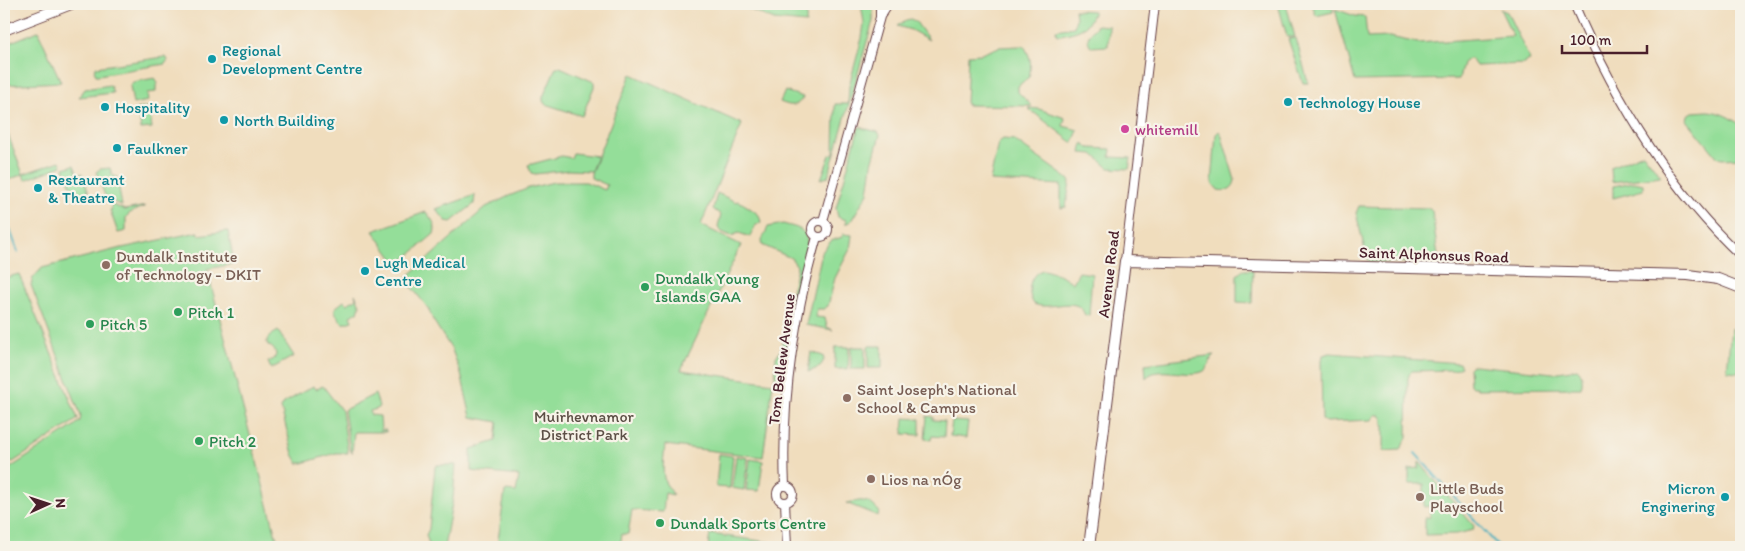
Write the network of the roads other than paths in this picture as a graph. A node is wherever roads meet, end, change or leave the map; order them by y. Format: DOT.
graph roads {
  1 [pos="71,4"];
  2 [pos="880,4"];
  3 [pos="888,4"];
  4 [pos="1156,4"];
  5 [pos="1574,4"];
  6 [pos="880,17"];
  7 [pos="4,30"];
  8 [pos="823,221"];
  9 [pos="817,237"];
  10 [pos="1741,256"];
  11 [pos="1125,261"];
  12 [pos="1741,288"];
  13 [pos="787,547"];
  14 [pos="1089,547"];
  1 -- 7 [label="main road"];
  2 -- 6 [label="street"];
  3 -- 6 [label="street"];
  4 -- 11 [label="street, Avenue Road"];
  5 -- 10 [label="street"];
  6 -- 8 [label="street"];
  8 -- 9 [label="street"];
  8 -- 9 [label="street"];
  9 -- 13 [label="street, Tom Bellew Avenue"];
  11 -- 12 [label="main road, Saint Alphonsus Road"];
  11 -- 14 [label="main road, Avenue Road"];
}
